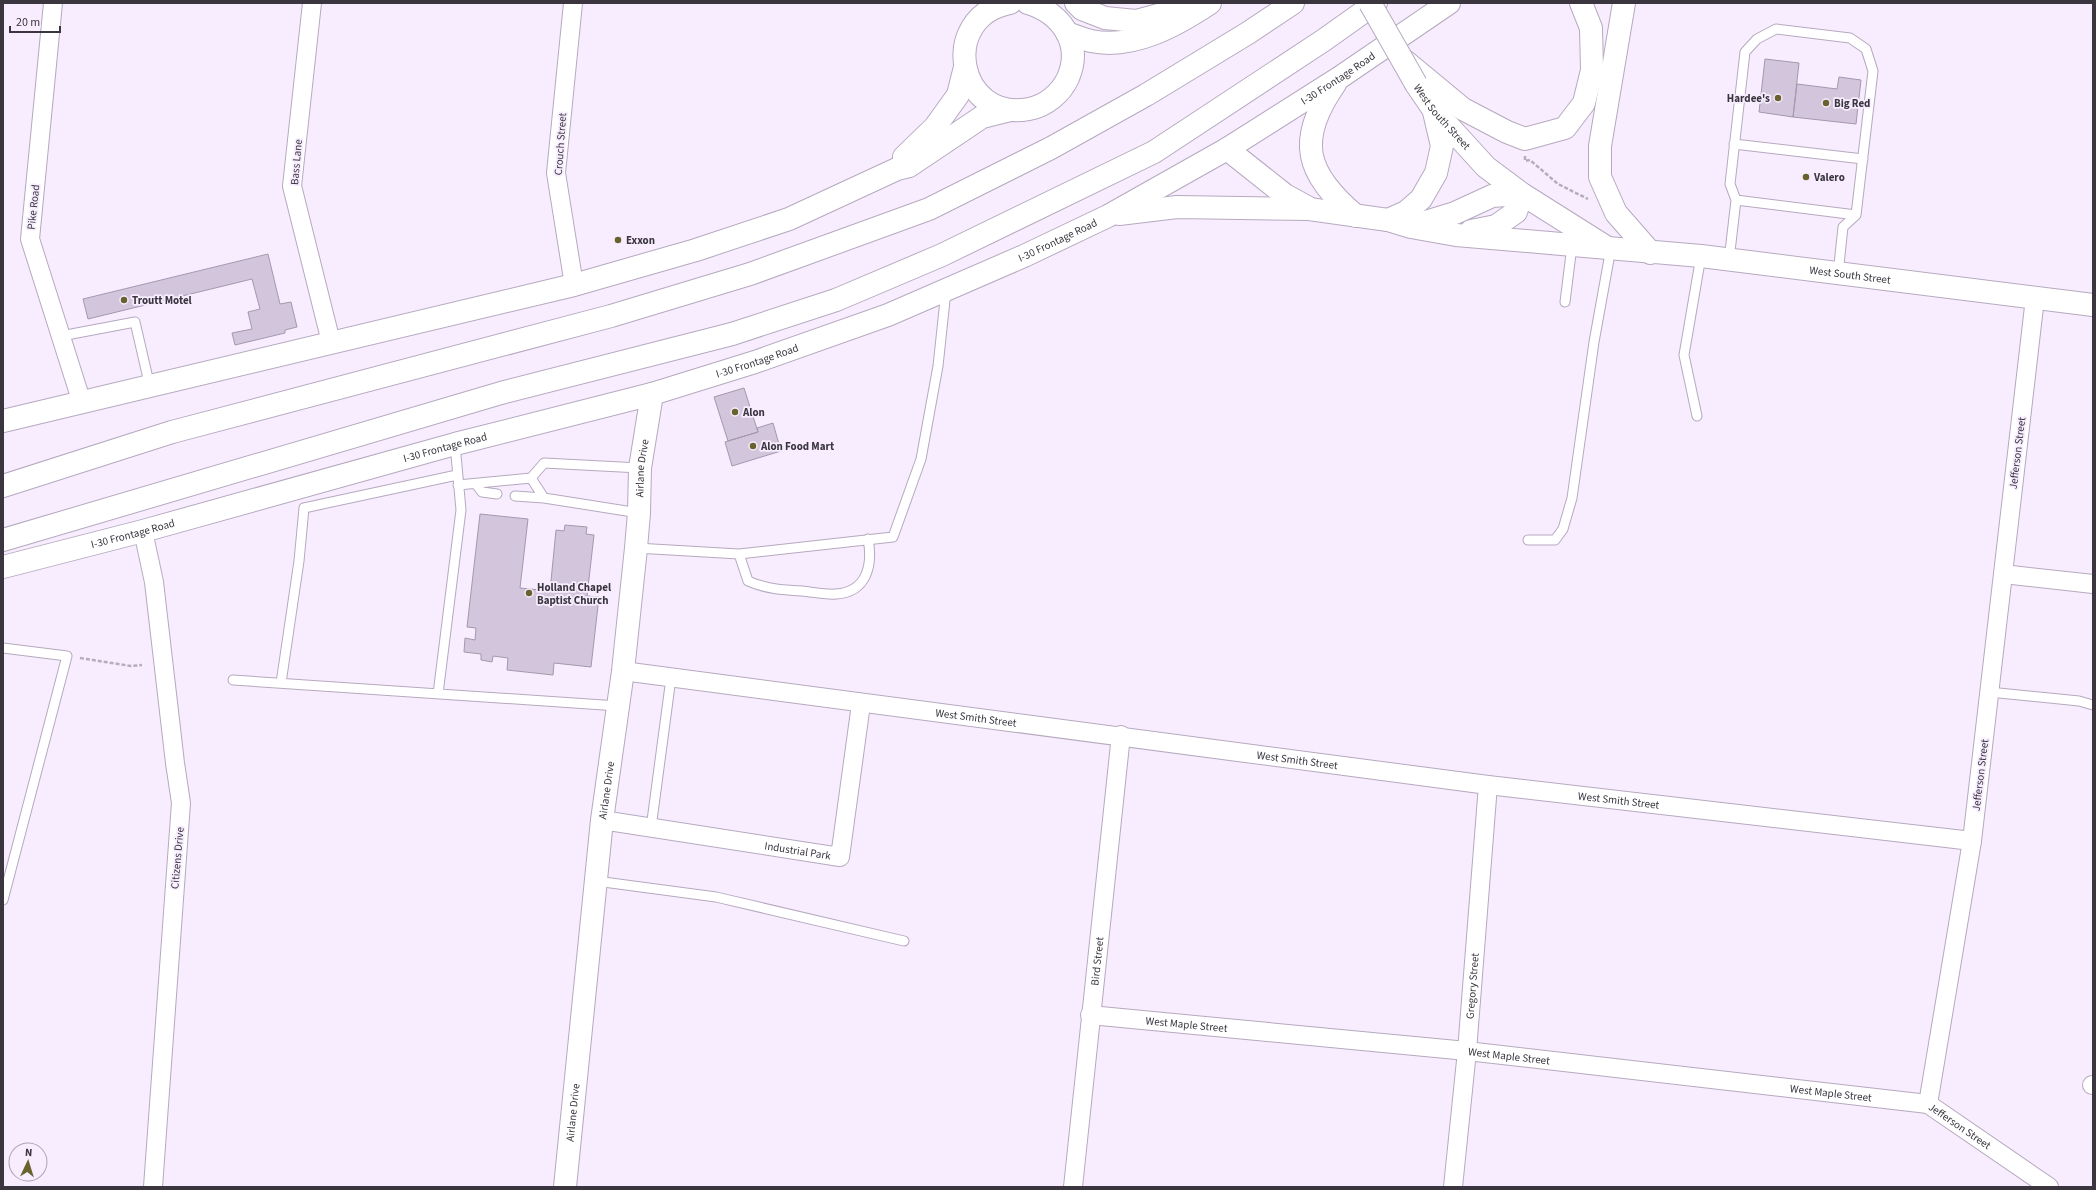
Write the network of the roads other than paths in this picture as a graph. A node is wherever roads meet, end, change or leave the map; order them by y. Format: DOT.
graph roads {
  1 [pos="53,3"];
  2 [pos="312,3"];
  3 [pos="573,3"];
  4 [pos="1010,3"];
  5 [pos="1076,3"];
  6 [pos="1293,3"];
  7 [pos="1357,3"];
  8 [pos="1449,3"];
  9 [pos="1581,3"];
  10 [pos="1608,3"];
  11 [pos="1624,3"];
  12 [pos="1035,4"];
  13 [pos="989,7"];
  14 [pos="1375,7"];
  15 [pos="1203,8"];
  16 [pos="1067,33"];
  17 [pos="1618,39"];
  18 [pos="1401,57"];
  19 [pos="965,67"];
  20 [pos="1339,78"];
  21 [pos="1433,109"];
  22 [pos="1010,110"];
  23 [pos="1734,144"];
  24 [pos="1227,149"];
  25 [pos="1863,159"];
  26 [pos="897,169"];
  27 [pos="1522,194"];
  28 [pos="1736,200"];
  29 [pos="1309,209"];
  30 [pos="1856,215"];
  31 [pos="1108,216"];
  32 [pos="1356,216"];
  33 [pos="1388,220"];
  34 [pos="1411,227"];
  35 [pos="1456,234"];
  36 [pos="1572,246"];
  37 [pos="1609,248"];
  38 [pos="1651,253"];
  39 [pos="1701,256"];
  40 [pos="1729,260"];
  41 [pos="1838,274"];
  42 [pos="574,285"];
  43 [pos="946,290"];
  44 [pos="2036,298"];
  45 [pos="1565,302"];
  46 [pos="2093,305"];
  47 [pos="61,336"];
  48 [pos="331,342"];
  49 [pos="150,386"];
  50 [pos="652,394"];
  51 [pos="82,403"];
  52 [pos="1697,416"];
  53 [pos="3,421"];
  54 [pos="455,444"];
  55 [pos="640,468"];
  56 [pos="458,475"];
  57 [pos="531,478"];
  58 [pos="476,484"];
  59 [pos="458,485"];
  60 [pos="3,486"];
  61 [pos="498,494"];
  62 [pos="515,496"];
  63 [pos="544,498"];
  64 [pos="639,513"];
  65 [pos="143,531"];
  66 [pos="3,540"];
  67 [pos="868,540"];
  68 [pos="1528,540"];
  69 [pos="636,548"];
  70 [pos="739,554"];
  71 [pos="3,571"];
  72 [pos="2003,574"];
  73 [pos="2093,584"];
  74 [pos="3,648"];
  75 [pos="623,671"];
  76 [pos="672,678"];
  77 [pos="233,680"];
  78 [pos="281,684"];
  79 [pos="1989,692"];
  80 [pos="438,694"];
  81 [pos="861,704"];
  82 [pos="2093,705"];
  83 [pos="618,706"];
  84 [pos="1121,736"];
  85 [pos="1488,785"];
  86 [pos="602,820"];
  87 [pos="651,828"];
  88 [pos="1972,841"];
  89 [pos="596,882"];
  90 [pos="3,900"];
  91 [pos="904,941"];
  92 [pos="1090,1015"];
  93 [pos="1468,1051"];
  94 [pos="1928,1104"];
  95 [pos="153,1187"];
  96 [pos="565,1187"];
  97 [pos="1073,1187"];
  98 [pos="1453,1187"];
  99 [pos="2049,1187"];
  1 -- 47 [label="street, Pike Road"];
  2 -- 48 [label="street, Bass Lane"];
  3 -- 42 [label="street, Crouch Street"];
  4 -- 13 [label="main road"];
  5 -- 15 [label="main road"];
  6 -- 60 [label="main road"];
  7 -- 14 [label="main road"];
  8 -- 20 [label="main road, I-30 Frontage Road"];
  9 -- 18 [label="main road"];
  10 -- 17 [label="main road"];
  11 -- 17 [label="main road"];
  12 -- 16 [label="main road"];
  13 -- 19 [label="main road"];
  14 -- 18 [label="main road, West South Street, bridge"];
  14 -- 66 [label="main road"];
  15 -- 16 [label="main road"];
  16 -- 22 [label="main road"];
  17 -- 38 [label="main road"];
  18 -- 21 [label="main road, West South Street, bridge"];
  19 -- 22 [label="main road"];
  19 -- 26 [label="main road"];
  20 -- 24 [label="main road, I-30 Frontage Road"];
  20 -- 32 [label="main road"];
  21 -- 27 [label="main road, West South Street"];
  21 -- 33 [label="main road"];
  22 -- 26 [label="main road"];
  23 -- 25 [label="lane"];
  23 -- 25 [label="lane"];
  23 -- 28 [label="lane"];
  24 -- 29 [label="main road, West South Street"];
  24 -- 31 [label="main road, I-30 Frontage Road"];
  25 -- 30 [label="lane"];
  26 -- 42 [label="main road"];
  27 -- 34 [label="main road"];
  27 -- 35 [label="main road"];
  27 -- 37 [label="main road, West South Street"];
  28 -- 30 [label="lane"];
  28 -- 40 [label="lane"];
  29 -- 31 [label="main road, West South Street"];
  29 -- 32 [label="main road, West South Street"];
  30 -- 41 [label="lane"];
  31 -- 43 [label="main road, I-30 Frontage Road"];
  32 -- 33 [label="main road, West South Street"];
  33 -- 34 [label="main road, West South Street"];
  34 -- 35 [label="main road, West South Street"];
  35 -- 36 [label="main road, West South Street"];
  36 -- 37 [label="main road, West South Street"];
  36 -- 45 [label="lane"];
  37 -- 38 [label="main road, West South Street"];
  37 -- 68 [label="lane"];
  38 -- 39 [label="main road, West South Street"];
  39 -- 40 [label="main road, West South Street"];
  39 -- 52 [label="lane"];
  40 -- 41 [label="main road, West South Street"];
  41 -- 44 [label="main road, West South Street"];
  42 -- 48 [label="main road"];
  43 -- 50 [label="main road, I-30 Frontage Road"];
  43 -- 67 [label="lane"];
  44 -- 46 [label="main road, West South Street"];
  44 -- 72 [label="street, Jefferson Street"];
  47 -- 49 [label="lane"];
  47 -- 51 [label="street, Pike Road"];
  48 -- 49 [label="main road"];
  49 -- 51 [label="main road"];
  50 -- 54 [label="main road, I-30 Frontage Road"];
  50 -- 55 [label="main road, Airlane Drive"];
  51 -- 53 [label="main road"];
  54 -- 56 [label="lane"];
  54 -- 65 [label="main road, I-30 Frontage Road"];
  55 -- 57 [label="lane"];
  55 -- 64 [label="main road, Airlane Drive"];
  56 -- 59 [label="lane"];
  56 -- 78 [label="lane"];
  57 -- 58 [label="lane"];
  57 -- 63 [label="lane"];
  58 -- 59 [label="lane"];
  58 -- 61 [label="lane"];
  59 -- 80 [label="lane"];
  62 -- 63 [label="lane"];
  63 -- 64 [label="lane"];
  64 -- 69 [label="main road, Airlane Drive"];
  65 -- 71 [label="main road, I-30 Frontage Road"];
  65 -- 95 [label="street, Citizens Drive"];
  67 -- 70 [label="lane"];
  67 -- 70 [label="lane"];
  69 -- 70 [label="lane"];
  69 -- 75 [label="main road, Airlane Drive"];
  72 -- 73 [label="street"];
  72 -- 79 [label="street, Jefferson Street"];
  74 -- 90 [label="lane"];
  75 -- 76 [label="street, West Smith Street"];
  75 -- 83 [label="main road, Airlane Drive"];
  76 -- 81 [label="street, West Smith Street"];
  76 -- 87 [label="lane"];
  77 -- 78 [label="lane"];
  78 -- 80 [label="lane"];
  79 -- 82 [label="lane"];
  79 -- 88 [label="street, Jefferson Street"];
  80 -- 83 [label="lane"];
  81 -- 84 [label="street, West Smith Street"];
  81 -- 87 [label="street, Industrial Park"];
  83 -- 86 [label="main road, Airlane Drive"];
  84 -- 85 [label="street, West Smith Street"];
  84 -- 92 [label="street, Bird Street"];
  85 -- 88 [label="street, West Smith Street"];
  85 -- 93 [label="street, Gregory Street"];
  86 -- 87 [label="street, Industrial Park"];
  86 -- 89 [label="main road, Airlane Drive"];
  88 -- 94 [label="street, Jefferson Street"];
  89 -- 91 [label="lane"];
  89 -- 96 [label="main road, Airlane Drive"];
  92 -- 93 [label="street, West Maple Street"];
  92 -- 97 [label="street, Bird Street"];
  93 -- 94 [label="street, West Maple Street"];
  93 -- 98 [label="street, Gregory Street"];
  94 -- 99 [label="street, Jefferson Street"];
}
